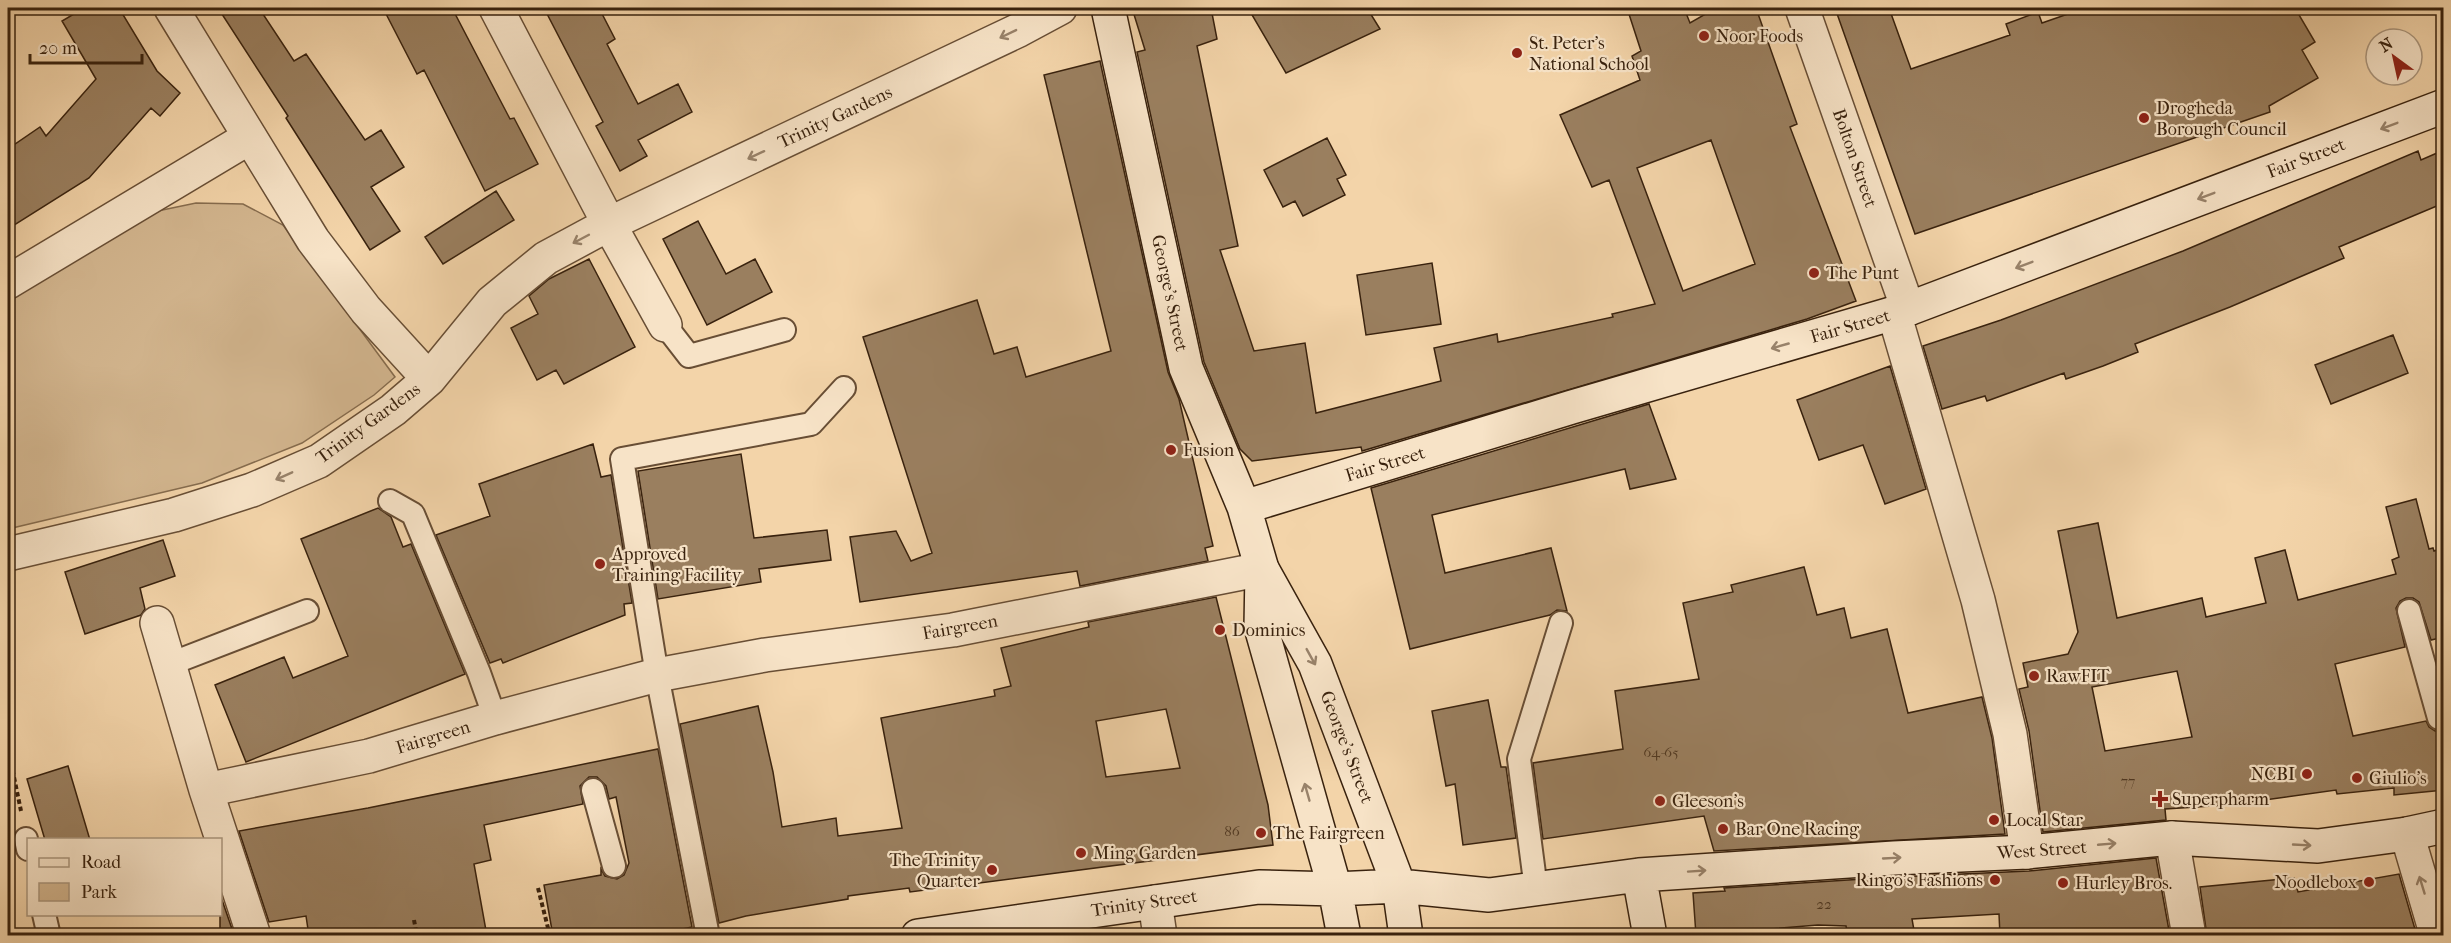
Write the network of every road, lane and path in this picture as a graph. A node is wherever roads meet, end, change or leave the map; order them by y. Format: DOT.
graph roads {
  1 [pos="171,8"];
  2 [pos="496,8"];
  3 [pos="1060,8"];
  4 [pos="1108,8"];
  5 [pos="1802,8"];
  6 [pos="2444,106"];
  7 [pos="250,137"];
  8 [pos="609,224"];
  9 [pos="8,282"];
  10 [pos="1901,311"];
  11 [pos="665,325"];
  12 [pos="784,330"];
  13 [pos="429,379"];
  14 [pos="844,388"];
  15 [pos="390,501"];
  16 [pos="1244,507"];
  17 [pos="8,554"];
  18 [pos="1262,569"];
  19 [pos="306,611"];
  20 [pos="2409,611"];
  21 [pos="158,622"];
  22 [pos="1561,623"];
  23 [pos="170,664"];
  24 [pos="657,675"];
  25 [pos="495,718"];
  26 [pos="2439,718"];
  27 [pos="8,748"];
  28 [pos="206,790"];
  29 [pos="593,790"];
  30 [pos="2444,826"];
  31 [pos="2406,834"];
  32 [pos="222,838"];
  33 [pos="2172,838"];
  34 [pos="222,839"];
  35 [pos="27,844"];
  36 [pos="2026,852"];
  37 [pos="614,866"];
  38 [pos="1639,875"];
  39 [pos="1399,886"];
  40 [pos="538,888"];
  41 [pos="1335,889"];
  42 [pos="1536,889"];
  43 [pos="1155,902"];
  44 [pos="44,916"];
  45 [pos="414,920"];
  46 [pos="49,936"];
  47 [pos="254,936"];
  48 [pos="417,936"];
  49 [pos="550,936"];
  50 [pos="708,936"];
  51 [pos="918,936"];
  52 [pos="1160,936"];
  53 [pos="1344,936"];
  54 [pos="1406,936"];
  55 [pos="1650,936"];
  56 [pos="2189,936"];
  57 [pos="2437,936"];
  1 -- 7 [label="street"];
  2 -- 8 [label="street"];
  3 -- 8 [label="street, Trinity Gardens, one-way"];
  4 -- 16 [label="street, George's Street"];
  5 -- 10 [label="street, Bolton Street"];
  6 -- 10 [label="street, Fair Street, one-way"];
  7 -- 9 [label="street"];
  7 -- 13 [label="street"];
  8 -- 11 [label="street"];
  8 -- 13 [label="street, Trinity Gardens, one-way"];
  10 -- 16 [label="street, Fair Street, one-way"];
  10 -- 36 [label="street, Bolton Street"];
  11 -- 12 [label="lane"];
  13 -- 17 [label="street, Trinity Gardens, one-way"];
  14 -- 24 [label="lane"];
  15 -- 25 [label="lane"];
  16 -- 18 [label="street, George's Street"];
  18 -- 24 [label="street, Fairgreen"];
  18 -- 39 [label="street, George's Street, one-way"];
  41 -- 18 [label="street, George's Street, one-way"];
  19 -- 23 [label="lane"];
  20 -- 26 [label="lane"];
  21 -- 23 [label="street"];
  22 -- 42 [label="lane"];
  23 -- 28 [label="street"];
  24 -- 25 [label="street, Fairgreen"];
  24 -- 50 [label="lane"];
  25 -- 28 [label="street, Fairgreen"];
  27 -- 35 [label="path"];
  28 -- 32 [label="street"];
  29 -- 37 [label="lane"];
  30 -- 31 [label="street, West Street"];
  33 -- 31 [label="street, West Street, one-way"];
  57 -- 31 [label="street, one-way"];
  36 -- 33 [label="street, West Street, one-way"];
  33 -- 56 [label="street"];
  34 -- 47 [label="street"];
  38 -- 36 [label="street, West Street, one-way"];
  38 -- 42 [label="street, West Street"];
  38 -- 55 [label="street"];
  39 -- 41 [label="street, Trinity Street"];
  39 -- 42 [label="street, Trinity Street"];
  39 -- 54 [label="street, George's Street"];
  40 -- 49 [label="path"];
  41 -- 43 [label="street, Trinity Street"];
  41 -- 53 [label="street, George's Street"];
  43 -- 51 [label="street, Trinity Street"];
  43 -- 52 [label="street"];
  44 -- 46 [label="lane"];
  45 -- 48 [label="path"];
}
